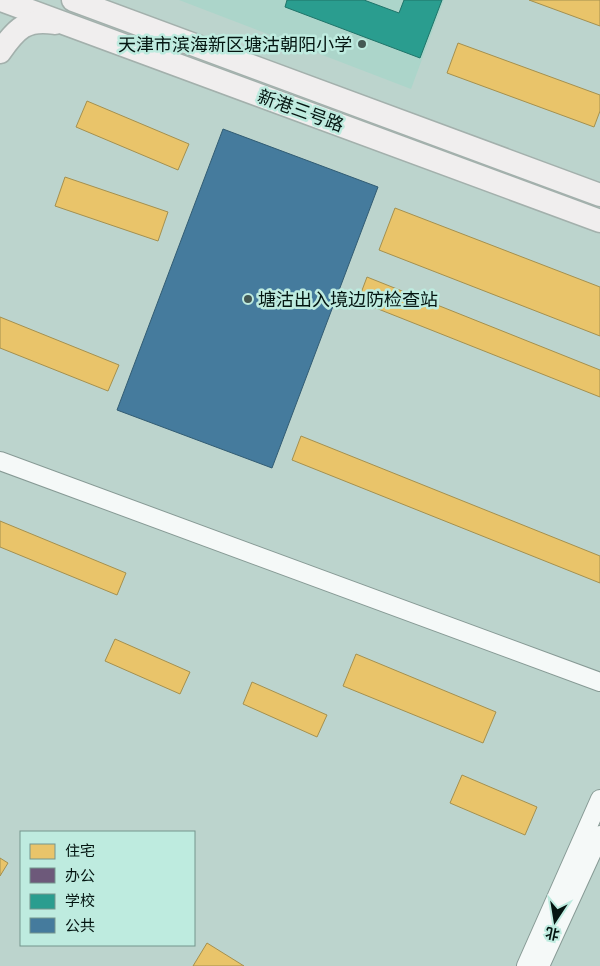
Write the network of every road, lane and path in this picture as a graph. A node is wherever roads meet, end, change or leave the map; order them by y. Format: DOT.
graph roads {
  1 [pos="63,0"];
  2 [pos="80,2"];
  3 [pos="11,3"];
  4 [pos="74,26"];
  5 [pos="0,48"];
  6 [pos="0,52"];
  7 [pos="600,195"];
  8 [pos="600,221"];
  9 [pos="0,461"];
  10 [pos="600,682"];
  11 [pos="600,799"];
  12 [pos="600,835"];
  13 [pos="526,966"];
  14 [pos="540,966"];
  1 -- 2 [label="main road, 新港三号路"];
  2 -- 7 [label="main road, 新港三号路"];
  3 -- 4 [label="main road, 新港三号路"];
  3 -- 5 [label="main road"];
  4 -- 6 [label="main road"];
  4 -- 8 [label="main road, 新港三号路"];
  9 -- 10 [label="street"];
  11 -- 13 [label="street"];
  12 -- 14 [label="street"];
}
